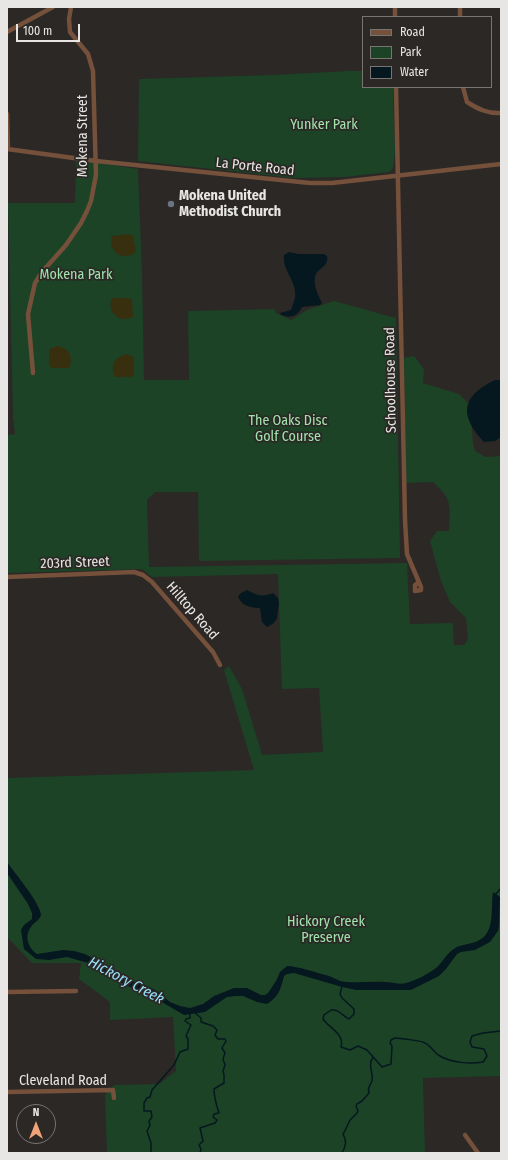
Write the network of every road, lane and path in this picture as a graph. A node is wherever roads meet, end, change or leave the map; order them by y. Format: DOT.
graph roads {
  1 [pos="53,7"];
  2 [pos="71,7"];
  3 [pos="7,32"];
  4 [pos="396,88"];
  5 [pos="463,88"];
  6 [pos="7,114"];
  7 [pos="501,114"];
  8 [pos="7,149"];
  9 [pos="96,161"];
  10 [pos="501,164"];
  11 [pos="397,176"];
  12 [pos="33,373"];
  13 [pos="143,575"];
  14 [pos="7,577"];
  15 [pos="419,582"];
  16 [pos="220,665"];
  17 [pos="76,991"];
  18 [pos="7,992"];
  19 [pos="7,1092"];
  20 [pos="114,1098"];
  21 [pos="465,1135"];
  22 [pos="478,1153"];
  1 -- 3 [label="street"];
  2 -- 9 [label="street, Mokena Street"];
  4 -- 11 [label="street, Schoolhouse Road"];
  5 -- 7 [label="street"];
  6 -- 8 [label="street"];
  8 -- 9 [label="street, La Porte Road"];
  9 -- 11 [label="street, La Porte Road"];
  9 -- 12 [label="street, Mokena Street"];
  10 -- 11 [label="street, La Porte Road"];
  11 -- 15 [label="street, Schoolhouse Road"];
  13 -- 14 [label="street, 203rd Street"];
  13 -- 16 [label="street, Hilltop Road"];
  17 -- 18 [label="street"];
  19 -- 20 [label="street, Cleveland Road"];
  21 -- 22 [label="street"];
}
